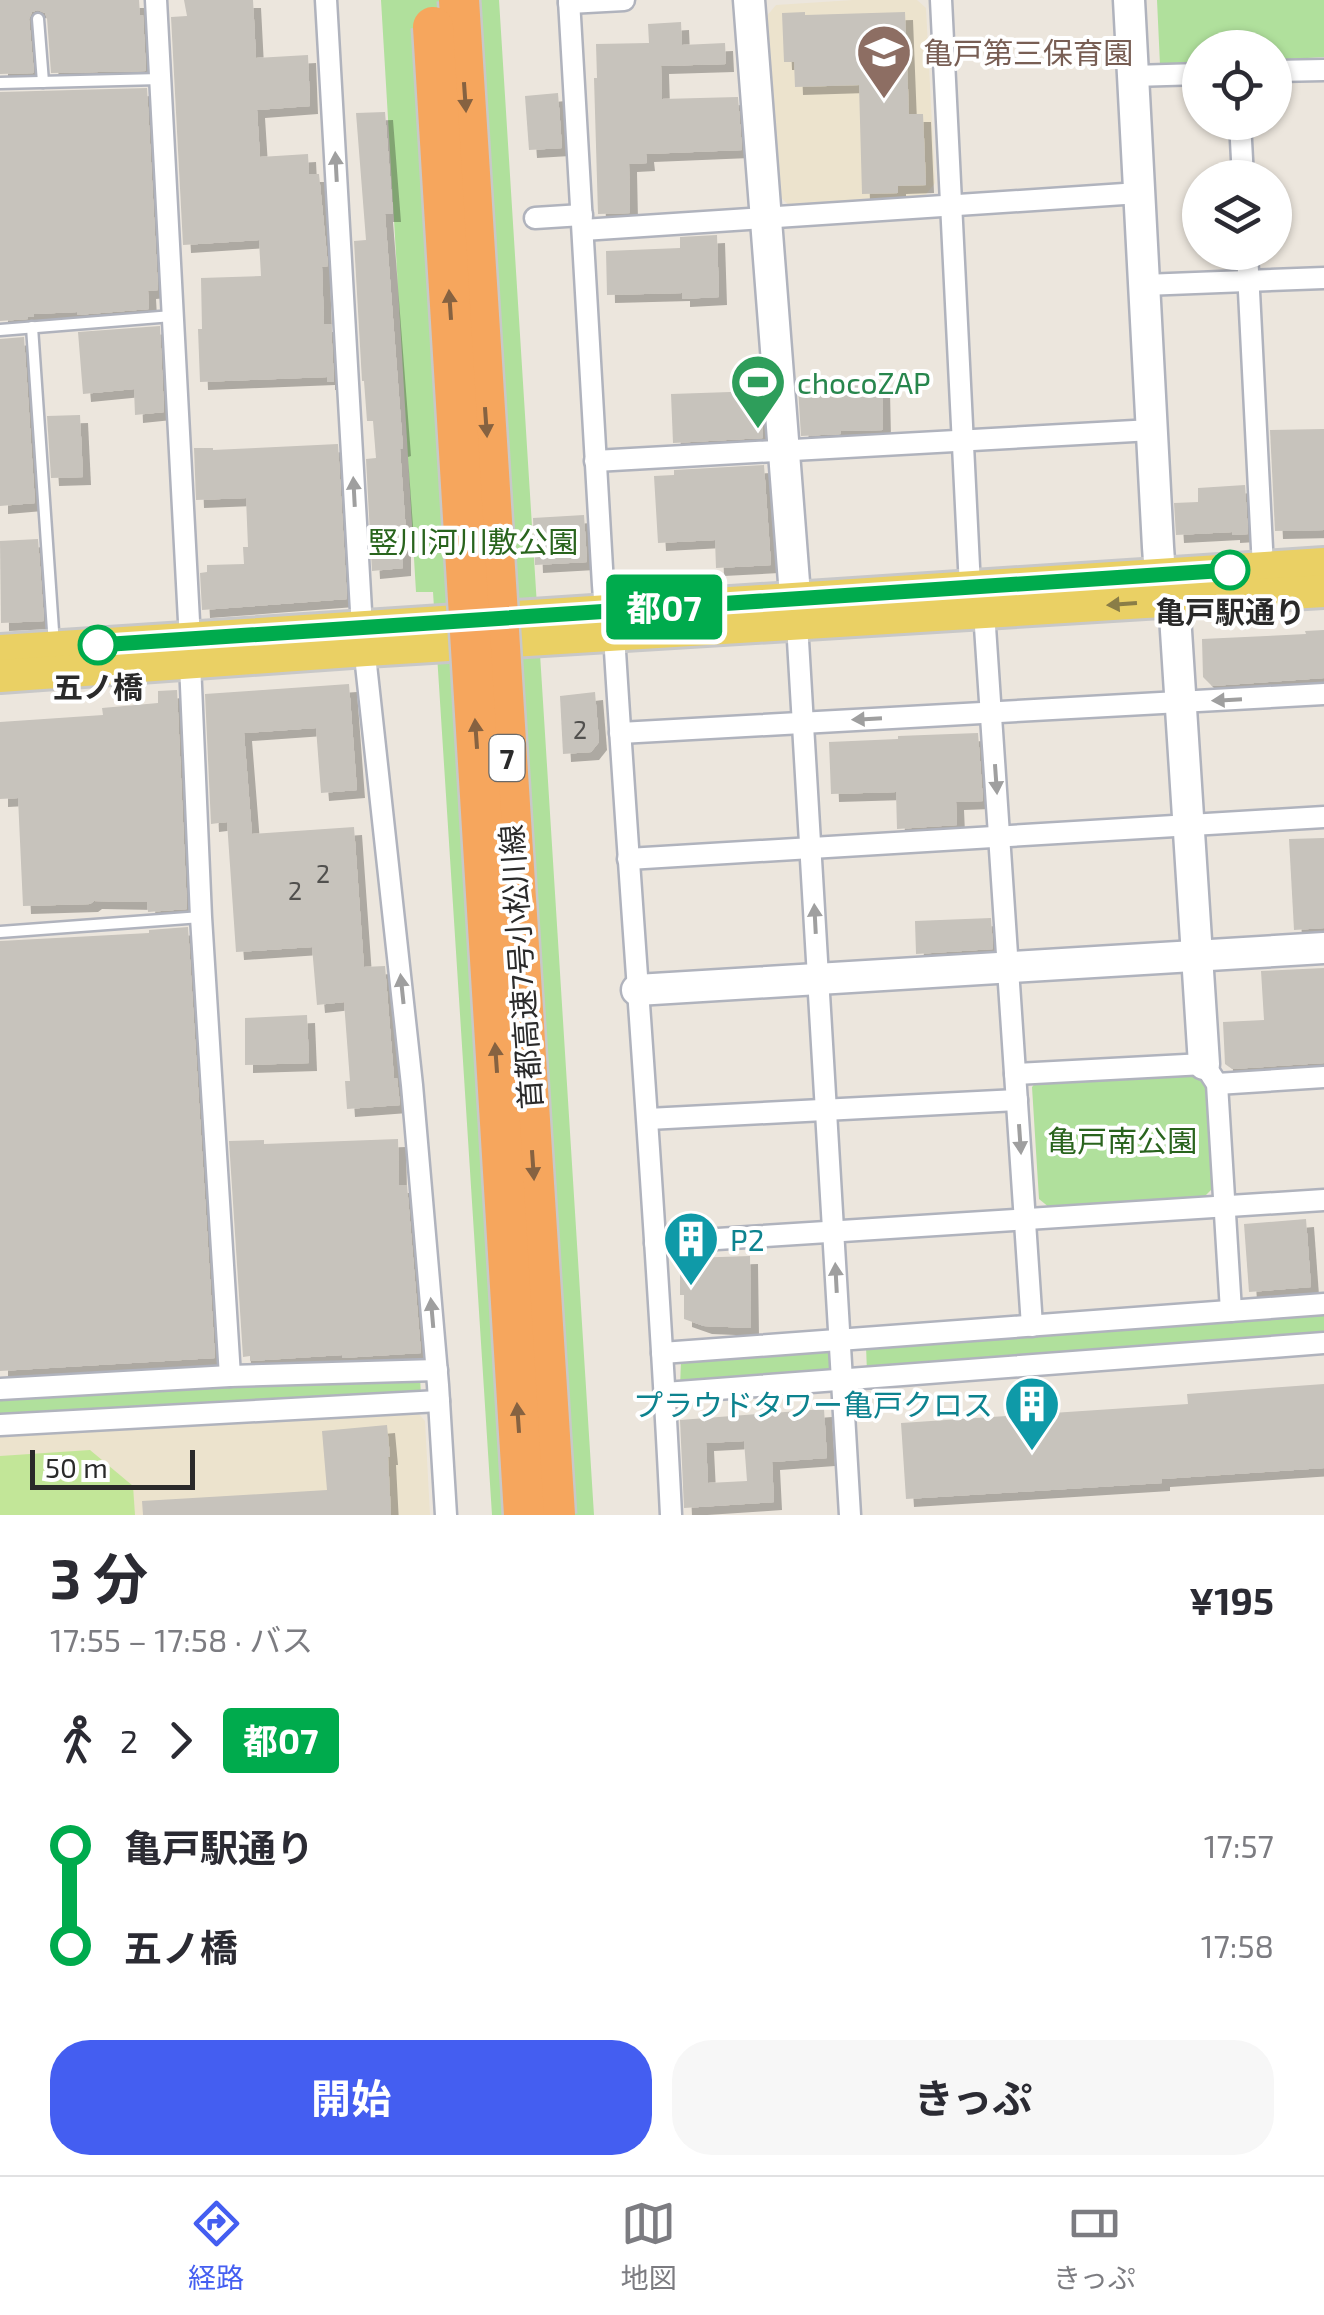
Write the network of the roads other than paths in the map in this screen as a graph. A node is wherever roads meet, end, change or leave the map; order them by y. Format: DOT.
graph roads {
  1 [pos="156,0"];
  2 [pos="326,0"];
  3 [pos="431,0"];
  4 [pos="459,0"];
  5 [pos="624,0"];
  6 [pos="749,0"];
  7 [pos="942,0"];
  8 [pos="1129,0"];
  9 [pos="569,1"];
  10 [pos="38,19"];
  11 [pos="1324,70"];
  12 [pos="1292,71"];
  13 [pos="1182,75"];
  14 [pos="1133,76"];
  15 [pos="160,79"];
  16 [pos="43,82"];
  17 [pos="0,83"];
  18 [pos="1139,193"];
  19 [pos="951,206"];
  20 [pos="535,218"];
  21 [pos="766,218"];
  22 [pos="582,222"];
  23 [pos="1248,270"];
  24 [pos="1324,278"];
  25 [pos="1248,282"];
  26 [pos="1144,285"];
  27 [pos="172,316"];
  28 [pos="32,327"];
  29 [pos="0,330"];
  30 [pos="1152,430"];
  31 [pos="963,440"];
  32 [pos="784,450"];
  33 [pos="596,461"];
  34 [pos="1324,564"];
  35 [pos="1264,568"];
  36 [pos="1167,588"];
  37 [pos="1324,591"];
  38 [pos="977,600"];
  39 [pos="796,611"];
  40 [pos="610,623"];
  41 [pos="364,639"];
  42 [pos="54,648"];
  43 [pos="190,651"];
  44 [pos="0,652"];
  45 [pos="0,676"];
  46 [pos="1324,694"];
  47 [pos="1180,702"];
  48 [pos="992,713"];
  49 [pos="803,723"];
  50 [pos="620,733"];
  51 [pos="1324,817"];
  52 [pos="1188,826"];
  53 [pos="1000,837"];
  54 [pos="810,848"];
  55 [pos="628,860"];
  56 [pos="201,917"];
  57 [pos="0,932"];
  58 [pos="1324,948"];
  59 [pos="1196,956"];
  60 [pos="1008,967"];
  61 [pos="818,979"];
  62 [pos="637,990"];
  63 [pos="1015,1074"];
  64 [pos="1210,1074"];
  65 [pos="1324,1077"];
  66 [pos="1017,1100"];
  67 [pos="826,1110"];
  68 [pos="648,1120"];
  69 [pos="1324,1200"];
  70 [pos="1223,1207"];
  71 [pos="1025,1219"];
  72 [pos="833,1232"];
  73 [pos="655,1243"];
  74 [pos="1324,1304"];
  75 [pos="1231,1311"];
  76 [pos="1032,1326"];
  77 [pos="840,1340"];
  78 [pos="1324,1343"];
  79 [pos="662,1353"];
  80 [pos="436,1370"];
  81 [pos="230,1376"];
  82 [pos="842,1379"];
  83 [pos="0,1389"];
  84 [pos="665,1393"];
  85 [pos="439,1401"];
  86 [pos="0,1425"];
  87 [pos="446,1515"];
  88 [pos="524,1515"];
  89 [pos="555,1515"];
  90 [pos="672,1515"];
  91 [pos="850,1515"];
  1 -- 15 [label="street"];
  41 -- 2 [label="street, one-way"];
  88 -- 3 [label="highway, 首都高速7号小松川線 / 7, one-way, bridge"];
  4 -- 89 [label="highway, 首都高速7号小松川線 / 7, one-way, bridge"];
  5 -- 9 [label="street"];
  6 -- 21 [label="street"];
  7 -- 19 [label="street"];
  8 -- 14 [label="street"];
  9 -- 22 [label="street"];
  10 -- 16 [label="lane"];
  11 -- 12 [label="street"];
  13 -- 14 [label="street"];
  14 -- 18 [label="street"];
  15 -- 16 [label="lane"];
  15 -- 27 [label="street"];
  16 -- 17 [label="lane"];
  18 -- 19 [label="street"];
  18 -- 26 [label="street"];
  19 -- 21 [label="street"];
  19 -- 31 [label="street"];
  20 -- 22 [label="street"];
  21 -- 22 [label="street"];
  21 -- 32 [label="street"];
  22 -- 33 [label="street"];
  23 -- 25 [label="street"];
  24 -- 25 [label="street"];
  25 -- 26 [label="street"];
  25 -- 35 [label="street"];
  26 -- 30 [label="street"];
  27 -- 28 [label="lane"];
  27 -- 43 [label="street"];
  28 -- 29 [label="lane"];
  28 -- 42 [label="lane"];
  30 -- 31 [label="street"];
  30 -- 36 [label="street"];
  31 -- 32 [label="street"];
  31 -- 38 [label="street"];
  32 -- 33 [label="street"];
  32 -- 39 [label="street"];
  33 -- 40 [label="street"];
  34 -- 35 [label="main road"];
  35 -- 36 [label="main road"];
  36 -- 37 [label="main road"];
  36 -- 38 [label="main road"];
  36 -- 47 [label="street"];
  38 -- 39 [label="main road"];
  38 -- 48 [label="street"];
  39 -- 40 [label="main road"];
  39 -- 49 [label="street"];
  40 -- 41 [label="main road, bridge"];
  40 -- 50 [label="street"];
  41 -- 43 [label="main road"];
  80 -- 41 [label="street, one-way"];
  42 -- 43 [label="main road"];
  42 -- 44 [label="main road"];
  43 -- 45 [label="main road"];
  43 -- 56 [label="street"];
  46 -- 47 [label="street, one-way"];
  47 -- 48 [label="street"];
  47 -- 52 [label="street"];
  48 -- 49 [label="street, one-way"];
  48 -- 53 [label="street, one-way"];
  49 -- 50 [label="street"];
  49 -- 54 [label="street"];
  50 -- 55 [label="street"];
  51 -- 52 [label="street"];
  52 -- 53 [label="street"];
  52 -- 59 [label="street"];
  53 -- 54 [label="street"];
  53 -- 60 [label="street"];
  54 -- 55 [label="street"];
  61 -- 54 [label="street, one-way"];
  55 -- 62 [label="street"];
  56 -- 57 [label="lane"];
  56 -- 81 [label="street"];
  58 -- 59 [label="street"];
  59 -- 60 [label="street"];
  59 -- 64 [label="street"];
  60 -- 61 [label="street"];
  60 -- 63 [label="street"];
  61 -- 62 [label="street"];
  61 -- 67 [label="street"];
  62 -- 68 [label="street"];
  63 -- 64 [label="street"];
  63 -- 66 [label="street"];
  64 -- 65 [label="street"];
  64 -- 70 [label="street"];
  66 -- 67 [label="street"];
  66 -- 71 [label="street, one-way"];
  67 -- 68 [label="street"];
  67 -- 72 [label="street"];
  68 -- 73 [label="street"];
  69 -- 70 [label="street"];
  70 -- 71 [label="street"];
  70 -- 75 [label="street"];
  71 -- 72 [label="street"];
  71 -- 76 [label="street"];
  72 -- 73 [label="street"];
  77 -- 72 [label="street, one-way"];
  73 -- 79 [label="street"];
  74 -- 75 [label="street"];
  75 -- 76 [label="street"];
  76 -- 77 [label="street"];
  77 -- 79 [label="street"];
  77 -- 82 [label="street"];
  78 -- 82 [label="street"];
  79 -- 84 [label="street"];
  80 -- 81 [label="street"];
  80 -- 85 [label="street"];
  81 -- 83 [label="street"];
  82 -- 84 [label="street"];
  82 -- 91 [label="street"];
  84 -- 90 [label="street"];
  85 -- 86 [label="street"];
  85 -- 87 [label="street"];
}
